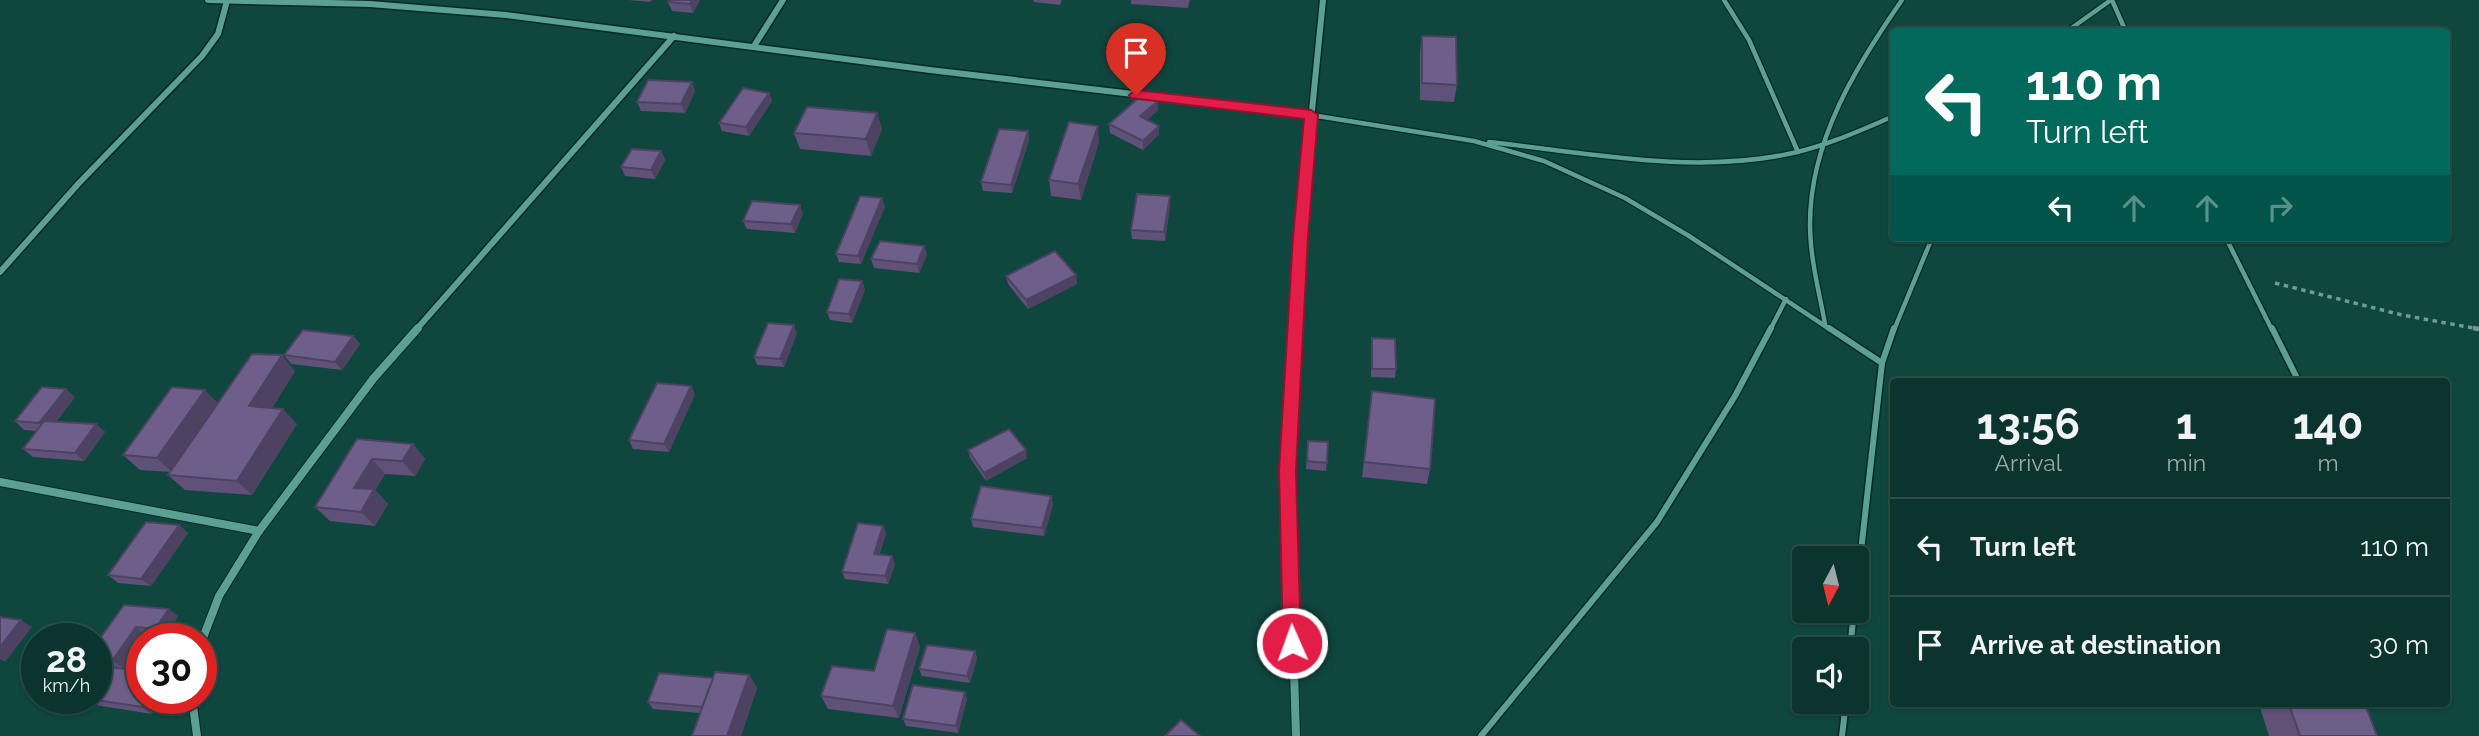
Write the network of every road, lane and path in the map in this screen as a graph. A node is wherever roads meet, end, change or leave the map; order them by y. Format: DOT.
graph roads {
  1 [pos="208,0"];
  2 [pos="783,0"];
  3 [pos="1322,0"];
  4 [pos="1724,0"];
  5 [pos="1902,0"];
  6 [pos="2111,0"];
  7 [pos="227,1"];
  8 [pos="2072,28"];
  9 [pos="2124,28"];
  10 [pos="674,36"];
  11 [pos="754,46"];
  12 [pos="1311,115"];
  13 [pos="1890,118"];
  14 [pos="1474,141"];
  15 [pos="1822,146"];
  16 [pos="1798,152"];
  17 [pos="1930,242"];
  18 [pos="2228,242"];
  19 [pos="0,272"];
  20 [pos="2244,275"];
  21 [pos="1786,299"];
  22 [pos="1825,324"];
  23 [pos="2479,329"];
  24 [pos="1882,363"];
  25 [pos="2297,378"];
  26 [pos="0,482"];
  27 [pos="259,531"];
  28 [pos="1862,546"];
  29 [pos="209,623"];
  30 [pos="194,714"];
  31 [pos="1845,714"];
  32 [pos="197,736"];
  33 [pos="1296,736"];
  34 [pos="1481,736"];
  35 [pos="1842,736"];
  1 -- 7 [label="street"];
  2 -- 11 [label="street"];
  3 -- 12 [label="street"];
  4 -- 16 [label="lane"];
  5 -- 15 [label="lane"];
  6 -- 8 [label="lane"];
  6 -- 9 [label="lane"];
  7 -- 10 [label="street"];
  7 -- 19 [label="street"];
  10 -- 11 [label="street"];
  10 -- 27 [label="street"];
  11 -- 12 [label="street"];
  12 -- 14 [label="lane"];
  12 -- 33 [label="street"];
  13 -- 15 [label="lane"];
  14 -- 16 [label="lane"];
  14 -- 21 [label="lane"];
  15 -- 16 [label="lane"];
  15 -- 22 [label="lane"];
  17 -- 24 [label="lane"];
  18 -- 20 [label="lane"];
  20 -- 23 [label="path"];
  20 -- 25 [label="lane"];
  21 -- 22 [label="lane"];
  21 -- 34 [label="lane"];
  22 -- 24 [label="lane"];
  24 -- 28 [label="lane"];
  26 -- 27 [label="street"];
  27 -- 29 [label="street"];
  30 -- 32 [label="street"];
  31 -- 35 [label="lane"];
}
